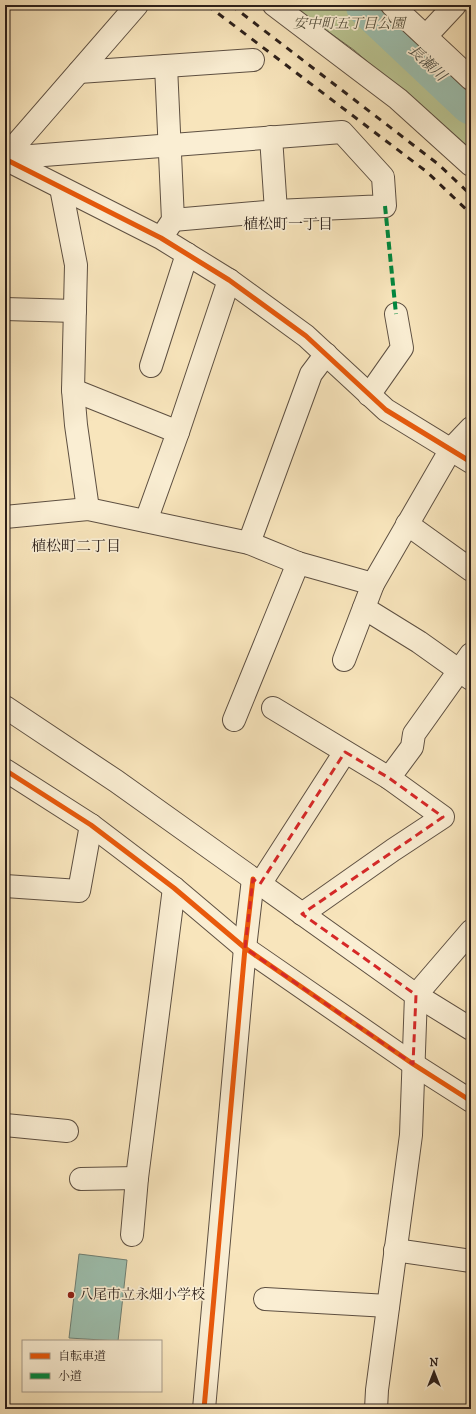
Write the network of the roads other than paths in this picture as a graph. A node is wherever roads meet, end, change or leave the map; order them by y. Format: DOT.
graph roads {
  1 [pos="137,5"];
  2 [pos="274,5"];
  3 [pos="392,5"];
  4 [pos="454,5"];
  5 [pos="426,36"];
  6 [pos="253,60"];
  7 [pos="166,66"];
  8 [pos="80,72"];
  9 [pos="471,79"];
  10 [pos="271,137"];
  11 [pos="169,144"];
  12 [pos="5,158"];
  13 [pos="471,165"];
  14 [pos="62,188"];
  15 [pos="276,211"];
  16 [pos="173,220"];
  17 [pos="161,238"];
  18 [pos="187,254"];
  19 [pos="229,280"];
  20 [pos="5,310"];
  21 [pos="75,311"];
  22 [pos="396,314"];
  23 [pos="326,354"];
  24 [pos="151,366"];
  25 [pos="73,390"];
  26 [pos="369,395"];
  27 [pos="471,428"];
  28 [pos="178,432"];
  29 [pos="450,449"];
  30 [pos="471,462"];
  31 [pos="88,509"];
  32 [pos="5,517"];
  33 [pos="146,521"];
  34 [pos="406,524"];
  35 [pos="249,543"];
  36 [pos="298,563"];
  37 [pos="471,570"];
  38 [pos="373,584"];
  39 [pos="364,608"];
  40 [pos="344,660"];
  41 [pos="467,668"];
  42 [pos="5,707"];
  43 [pos="273,708"];
  44 [pos="234,720"];
  45 [pos="346,752"];
  46 [pos="5,770"];
  47 [pos="390,778"];
  48 [pos="91,825"];
  49 [pos="257,882"];
  50 [pos="5,886"];
  51 [pos="174,888"];
  52 [pos="302,914"];
  53 [pos="471,931"];
  54 [pos="245,948"];
  55 [pos="416,995"];
  56 [pos="471,1029"];
  57 [pos="413,1064"];
  58 [pos="471,1101"];
  59 [pos="5,1125"];
  60 [pos="66,1131"];
  61 [pos="137,1178"];
  62 [pos="81,1179"];
  63 [pos="132,1235"];
  64 [pos="396,1250"];
  65 [pos="471,1261"];
  66 [pos="265,1299"];
  67 [pos="388,1306"];
  68 [pos="204,1409"];
  69 [pos="376,1409"];
  1 -- 8 [label="street"];
  2 -- 13 [label="street"];
  3 -- 5 [label="street"];
  4 -- 5 [label="street"];
  5 -- 9 [label="street"];
  6 -- 7 [label="street"];
  7 -- 8 [label="street"];
  7 -- 11 [label="street"];
  8 -- 12 [label="street"];
  10 -- 11 [label="street"];
  10 -- 15 [label="street"];
  10 -- 15 [label="street"];
  11 -- 12 [label="street"];
  11 -- 16 [label="street"];
  12 -- 14 [label="street"];
  14 -- 17 [label="street"];
  14 -- 21 [label="street"];
  15 -- 16 [label="street"];
  16 -- 17 [label="street"];
  17 -- 18 [label="street"];
  18 -- 19 [label="street"];
  18 -- 24 [label="street"];
  19 -- 23 [label="street"];
  19 -- 28 [label="street"];
  20 -- 21 [label="street"];
  21 -- 25 [label="street"];
  22 -- 26 [label="street"];
  23 -- 26 [label="street"];
  23 -- 35 [label="street"];
  25 -- 28 [label="street"];
  25 -- 31 [label="street"];
  26 -- 29 [label="street"];
  27 -- 29 [label="street"];
  28 -- 33 [label="street"];
  29 -- 30 [label="street"];
  29 -- 34 [label="street"];
  31 -- 32 [label="street"];
  31 -- 33 [label="street"];
  33 -- 35 [label="street"];
  34 -- 37 [label="street"];
  34 -- 38 [label="street"];
  35 -- 36 [label="street"];
  36 -- 38 [label="street"];
  36 -- 44 [label="street"];
  38 -- 39 [label="street"];
  39 -- 40 [label="street"];
  39 -- 41 [label="street"];
  41 -- 47 [label="street"];
  42 -- 49 [label="street"];
  43 -- 45 [label="street"];
  45 -- 47 [label="street"];
  45 -- 49 [label="street"];
  46 -- 48 [label="street"];
  47 -- 52 [label="street"];
  48 -- 50 [label="street"];
  48 -- 51 [label="street"];
  49 -- 52 [label="street"];
  49 -- 54 [label="street"];
  51 -- 54 [label="street"];
  51 -- 61 [label="street"];
  52 -- 55 [label="street"];
  53 -- 55 [label="street"];
  54 -- 57 [label="street"];
  54 -- 68 [label="street"];
  55 -- 56 [label="street"];
  55 -- 57 [label="street"];
  57 -- 58 [label="street"];
  57 -- 64 [label="street"];
  59 -- 60 [label="street"];
  61 -- 62 [label="street"];
  61 -- 63 [label="street"];
  64 -- 65 [label="street"];
  64 -- 67 [label="street"];
  66 -- 67 [label="street"];
  67 -- 69 [label="street"];
}
